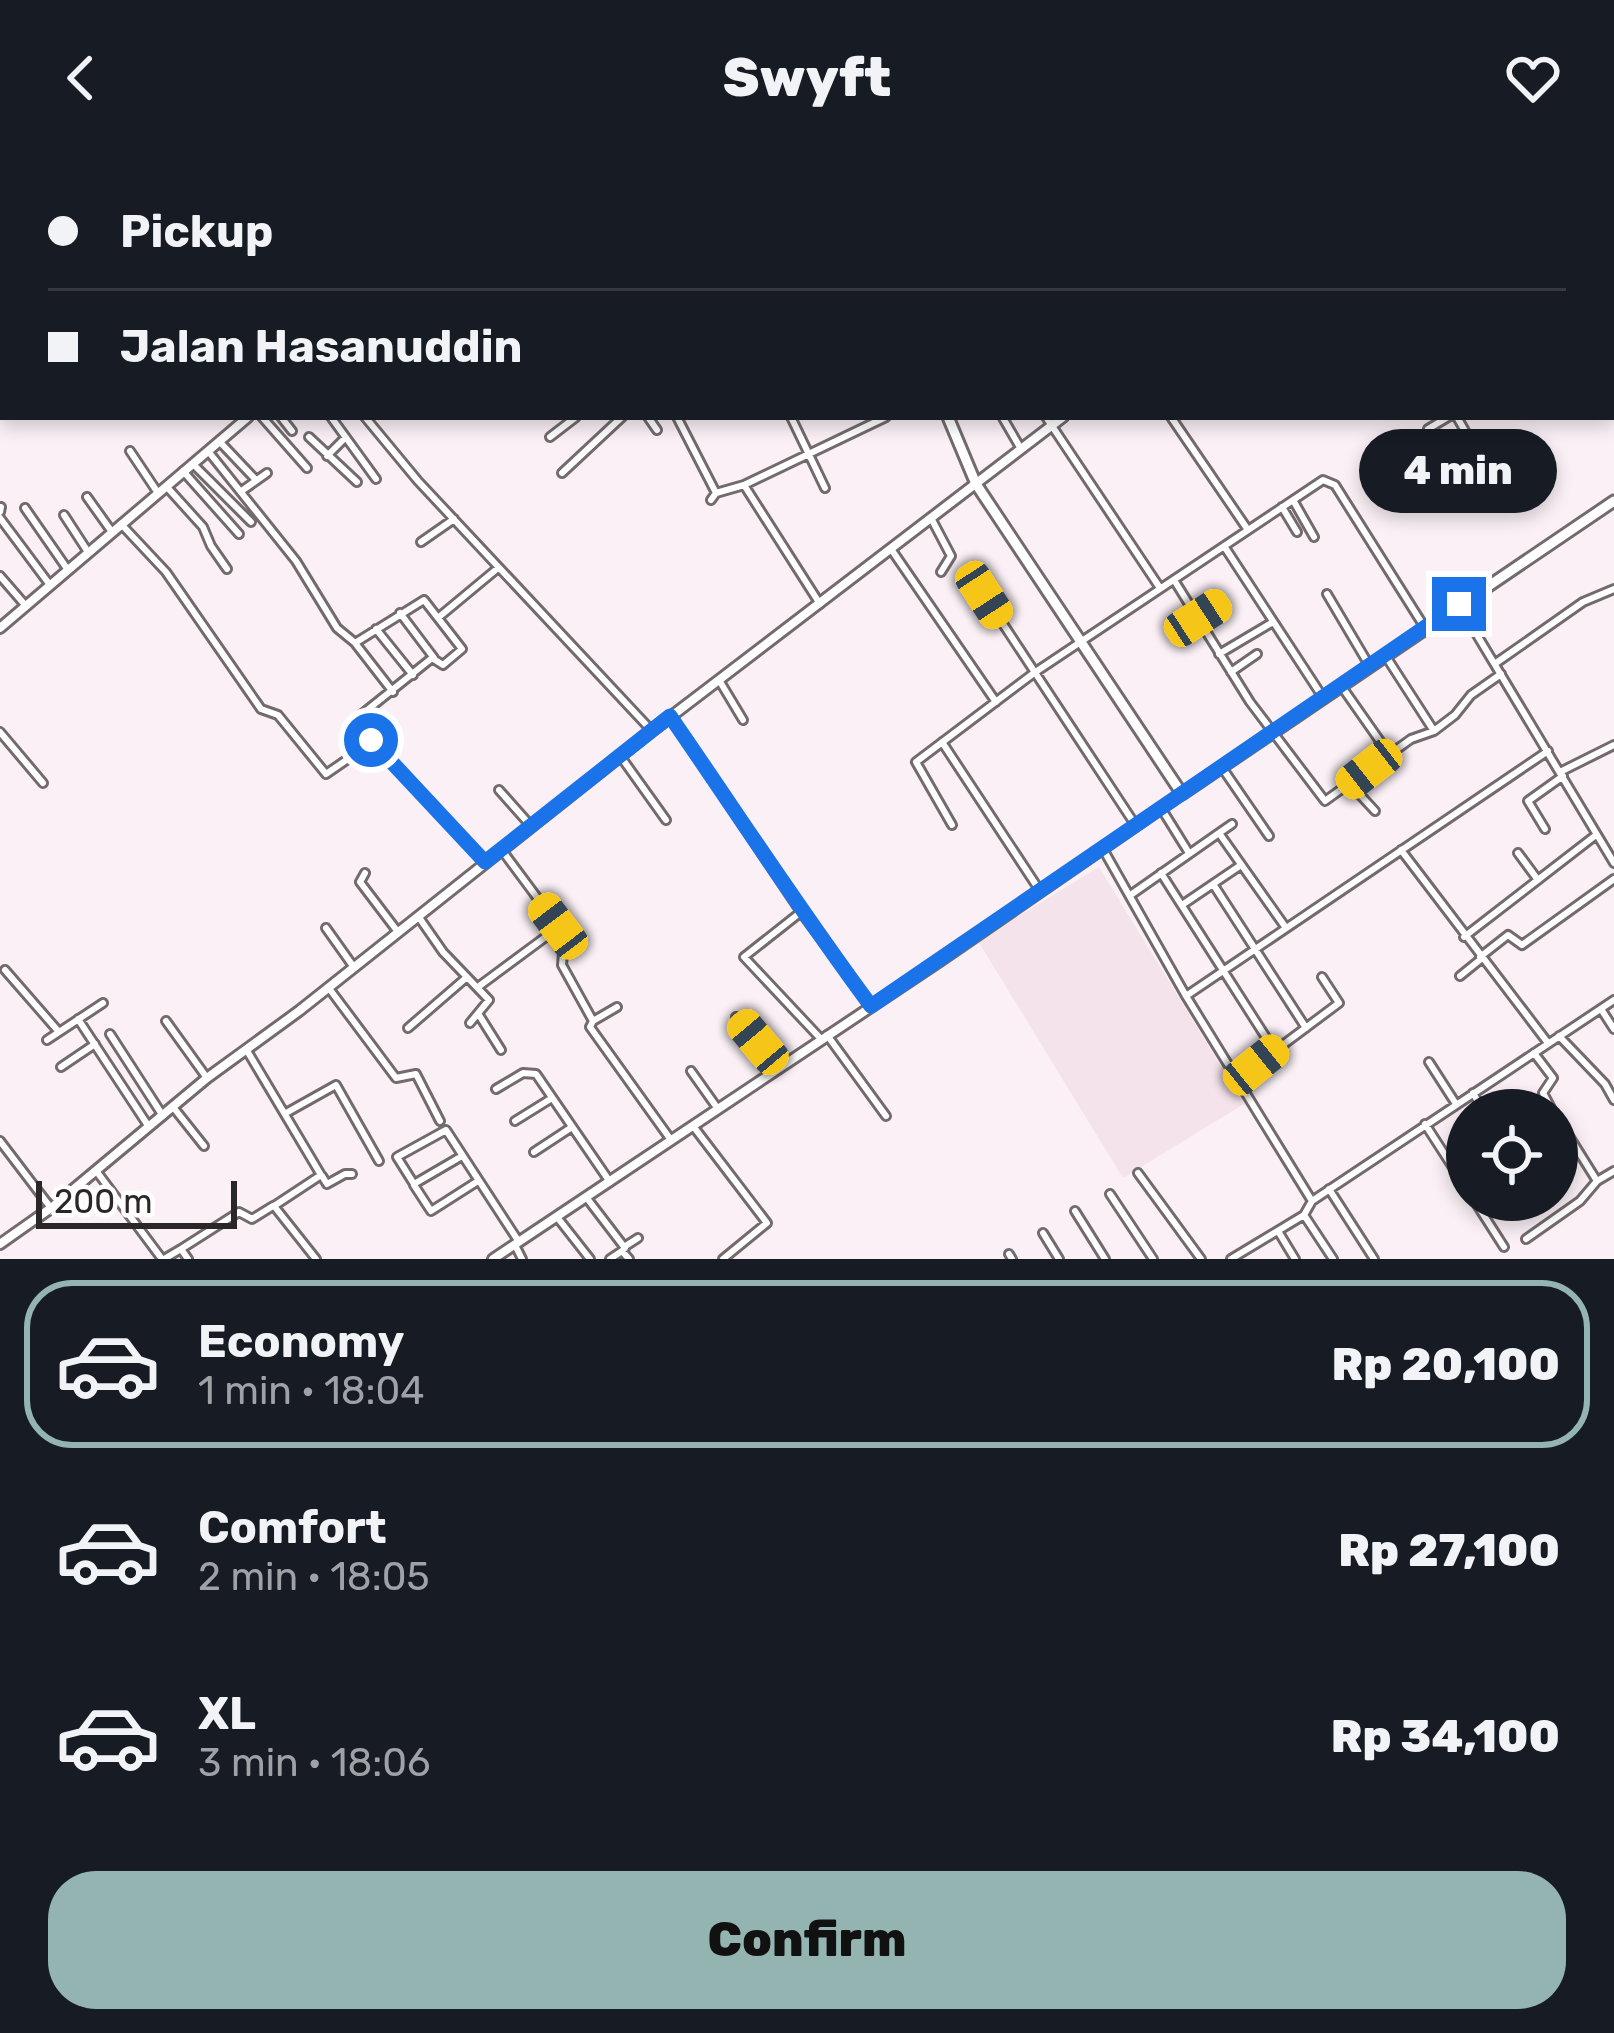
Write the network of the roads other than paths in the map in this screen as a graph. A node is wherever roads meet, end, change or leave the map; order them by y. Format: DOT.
graph roads {
  1 [pos="245,420"];
  2 [pos="265,420"];
  3 [pos="283,420"];
  4 [pos="333,420"];
  5 [pos="368,420"];
  6 [pos="572,420"];
  7 [pos="619,420"];
  8 [pos="650,420"];
  9 [pos="677,420"];
  10 [pos="792,420"];
  11 [pos="880,420"];
  12 [pos="949,420"];
  13 [pos="1004,420"];
  14 [pos="1173,420"];
  15 [pos="1446,420"];
  16 [pos="1455,420"];
  17 [pos="1048,422"];
  18 [pos="1428,429"];
  19 [pos="657,430"];
  20 [pos="1465,430"];
  21 [pos="292,431"];
  22 [pos="550,436"];
  23 [pos="309,437"];
  24 [pos="345,438"];
  25 [pos="219,442"];
  26 [pos="1021,449"];
  27 [pos="130,451"];
  28 [pos="208,451"];
  29 [pos="327,456"];
  30 [pos="808,456"];
  31 [pos="193,464"];
  32 [pos="307,468"];
  33 [pos="183,472"];
  34 [pos="267,472"];
  35 [pos="562,473"];
  36 [pos="376,479"];
  37 [pos="256,480"];
  38 [pos="357,482"];
  39 [pos="976,484"];
  40 [pos="744,485"];
  41 [pos="825,488"];
  42 [pos="162,489"];
  43 [pos="243,490"];
  44 [pos="87,497"];
  45 [pos="1293,500"];
  46 [pos="1614,501"];
  47 [pos="1282,507"];
  48 [pos="25,508"];
  49 [pos="0,512"];
  50 [pos="64,515"];
  51 [pos="931,518"];
  52 [pos="454,519"];
  53 [pos="250,522"];
  54 [pos="122,524"];
  55 [pos="1248,530"];
  56 [pos="112,532"];
  57 [pos="1297,532"];
  58 [pos="239,533"];
  59 [pos="1314,537"];
  60 [pos="421,542"];
  61 [pos="1224,546"];
  62 [pos="891,549"];
  63 [pos="88,553"];
  64 [pos="227,568"];
  65 [pos="498,568"];
  66 [pos="68,570"];
  67 [pos="941,572"];
  68 [pos="0,576"];
  69 [pos="1173,579"];
  70 [pos="50,585"];
  71 [pos="1160,588"];
  72 [pos="1614,589"];
  73 [pos="1327,594"];
  74 [pos="984,595"];
  75 [pos="1222,603"];
  76 [pos="820,604"];
  77 [pos="1459,604"];
  78 [pos="26,605"];
  79 [pos="400,613"];
  80 [pos="439,617"];
  81 [pos="1198,618"];
  82 [pos="1274,622"];
  83 [pos="0,628"];
  84 [pos="1425,628"];
  85 [pos="376,629"];
  86 [pos="1082,642"];
  87 [pos="356,643"];
  88 [pos="1219,654"];
  89 [pos="1258,654"];
  90 [pos="1384,655"];
  91 [pos="434,658"];
  92 [pos="1495,664"];
  93 [pos="1370,665"];
  94 [pos="1231,672"];
  95 [pos="1034,673"];
  96 [pos="1501,674"];
  97 [pos="413,675"];
  98 [pos="719,680"];
  99 [pos="1340,684"];
  100 [pos="393,692"];
  101 [pos="1322,696"];
  102 [pos="996,702"];
  103 [pos="670,716"];
  104 [pos="743,720"];
  105 [pos="351,723"];
  106 [pos="1272,730"];
  107 [pos="652,731"];
  108 [pos="1434,731"];
  109 [pos="0,732"];
  110 [pos="942,742"];
  111 [pos="1614,745"];
  112 [pos="1548,751"];
  113 [pos="1389,754"];
  114 [pos="621,757"];
  115 [pos="1221,766"];
  116 [pos="1561,774"];
  117 [pos="44,783"];
  118 [pos="1349,784"];
  119 [pos="499,790"];
  120 [pos="1182,794"];
  121 [pos="1161,808"];
  122 [pos="1375,811"];
  123 [pos="666,820"];
  124 [pos="1232,824"];
  125 [pos="952,825"];
  126 [pos="531,826"];
  127 [pos="1136,826"];
  128 [pos="1545,829"];
  129 [pos="1219,833"];
  130 [pos="1596,835"];
  131 [pos="1269,836"];
  132 [pos="501,849"];
  133 [pos="1103,849"];
  134 [pos="1401,850"];
  135 [pos="1189,853"];
  136 [pos="1518,853"];
  137 [pos="485,862"];
  138 [pos="1614,863"];
  139 [pos="1241,865"];
  140 [pos="365,873"];
  141 [pos="1161,873"];
  142 [pos="1614,879"];
  143 [pos="1538,880"];
  144 [pos="1214,884"];
  145 [pos="1040,891"];
  146 [pos="1132,894"];
  147 [pos="1182,905"];
  148 [pos="801,912"];
  149 [pos="418,916"];
  150 [pos="326,928"];
  151 [pos="1286,928"];
  152 [pos="398,932"];
  153 [pos="550,934"];
  154 [pos="1464,937"];
  155 [pos="1257,948"];
  156 [pos="1480,958"];
  157 [pos="353,966"];
  158 [pos="5,970"];
  159 [pos="1222,971"];
  160 [pos="1460,976"];
  161 [pos="467,977"];
  162 [pos="1322,977"];
  163 [pos="326,986"];
  164 [pos="478,986"];
  165 [pos="1186,996"];
  166 [pos="1614,1000"];
  167 [pos="103,1003"];
  168 [pos="871,1006"];
  169 [pos="617,1007"];
  170 [pos="1600,1009"];
  171 [pos="479,1015"];
  172 [pos="736,1017"];
  173 [pos="78,1019"];
  174 [pos="593,1021"];
  175 [pos="166,1022"];
  176 [pos="470,1023"];
  177 [pos="408,1028"];
  178 [pos="1306,1028"];
  179 [pos="1614,1029"];
  180 [pos="58,1032"];
  181 [pos="110,1034"];
  182 [pos="1559,1036"];
  183 [pos="824,1037"];
  184 [pos="47,1040"];
  185 [pos="1548,1043"];
  186 [pos="95,1044"];
  187 [pos="246,1049"];
  188 [pos="501,1050"];
  189 [pos="1274,1050"];
  190 [pos="1534,1053"];
  191 [pos="1429,1062"];
  192 [pos="62,1067"];
  193 [pos="778,1067"];
  194 [pos="691,1071"];
  195 [pos="207,1078"];
  196 [pos="1236,1081"];
  197 [pos="496,1089"];
  198 [pos="1446,1089"];
  199 [pos="1479,1089"];
  200 [pos="1546,1089"];
  201 [pos="552,1098"];
  202 [pos="1614,1100"];
  203 [pos="173,1107"];
  204 [pos="718,1109"];
  205 [pos="1446,1110"];
  206 [pos="286,1113"];
  207 [pos="164,1116"];
  208 [pos="886,1116"];
  209 [pos="440,1121"];
  210 [pos="514,1121"];
  211 [pos="1425,1124"];
  212 [pos="693,1126"];
  213 [pos="149,1127"];
  214 [pos="572,1127"];
  215 [pos="671,1140"];
  216 [pos="0,1141"];
  217 [pos="203,1146"];
  218 [pos="1578,1150"];
  219 [pos="534,1152"];
  220 [pos="462,1156"];
  221 [pos="1446,1156"];
  222 [pos="379,1161"];
  223 [pos="1614,1171"];
  224 [pos="97,1172"];
  225 [pos="1138,1173"];
  226 [pos="321,1174"];
  227 [pos="352,1174"];
  228 [pos="478,1181"];
  229 [pos="1598,1181"];
  230 [pos="610,1182"];
  231 [pos="414,1184"];
  232 [pos="1329,1189"];
  233 [pos="1110,1194"];
  234 [pos="586,1197"];
  235 [pos="1312,1201"];
  236 [pos="274,1205"];
  237 [pos="51,1208"];
  238 [pos="1076,1210"];
  239 [pos="1304,1215"];
  240 [pos="557,1216"];
  241 [pos="1487,1221"];
  242 [pos="1278,1231"];
  243 [pos="1043,1233"];
  244 [pos="638,1238"];
  245 [pos="1526,1239"];
  246 [pos="517,1243"];
  247 [pos="0,1244"];
  248 [pos="1504,1247"];
  249 [pos="1249,1248"];
  250 [pos="181,1249"];
  251 [pos="623,1249"];
  252 [pos="727,1258"];
  253 [pos="163,1259"];
  254 [pos="188,1259"];
  255 [pos="314,1259"];
  256 [pos="494,1259"];
  257 [pos="523,1259"];
  258 [pos="590,1259"];
  259 [pos="610,1259"];
  260 [pos="629,1259"];
  261 [pos="1059,1259"];
  262 [pos="1105,1259"];
  263 [pos="1154,1259"];
  264 [pos="1201,1259"];
  265 [pos="1231,1259"];
  266 [pos="1255,1259"];
  267 [pos="1295,1259"];
  268 [pos="1334,1259"];
  269 [pos="1374,1259"];
  1 -- 25 [label="street"];
  2 -- 32 [label="street"];
  3 -- 21 [label="street"];
  4 -- 24 [label="street"];
  5 -- 52 [label="street"];
  6 -- 22 [label="street"];
  7 -- 35 [label="street"];
  8 -- 19 [label="street"];
  9 -- 40 [label="street"];
  10 -- 30 [label="street"];
  11 -- 30 [label="street"];
  12 -- 39 [label="main road"];
  13 -- 26 [label="street"];
  14 -- 55 [label="street"];
  15 -- 18 [label="street"];
  16 -- 20 [label="street"];
  17 -- 26 [label="street"];
  17 -- 71 [label="street"];
  23 -- 29 [label="street"];
  24 -- 29 [label="street"];
  24 -- 36 [label="street"];
  25 -- 28 [label="street"];
  25 -- 37 [label="street"];
  26 -- 39 [label="street"];
  27 -- 42 [label="street"];
  28 -- 31 [label="street"];
  28 -- 43 [label="street"];
  29 -- 38 [label="street"];
  30 -- 40 [label="street"];
  30 -- 41 [label="street"];
  31 -- 33 [label="street"];
  31 -- 53 [label="street"];
  33 -- 42 [label="street"];
  33 -- 58 [label="street"];
  34 -- 37 [label="street"];
  37 -- 43 [label="street"];
  39 -- 51 [label="street"];
  39 -- 86 [label="main road"];
  40 -- 76 [label="street"];
  42 -- 54 [label="street"];
  42 -- 64 [label="street"];
  43 -- 87 [label="street"];
  44 -- 56 [label="street"];
  45 -- 47 [label="street"];
  45 -- 59 [label="street"];
  45 -- 84 [label="street"];
  46 -- 77 [label="main road"];
  47 -- 55 [label="street"];
  47 -- 57 [label="street"];
  48 -- 66 [label="street"];
  49 -- 70 [label="street"];
  50 -- 63 [label="street"];
  51 -- 62 [label="street"];
  51 -- 67 [label="street"];
  52 -- 60 [label="street"];
  52 -- 65 [label="street"];
  54 -- 56 [label="street"];
  54 -- 137 [label="street"];
  55 -- 61 [label="street"];
  56 -- 63 [label="street"];
  61 -- 69 [label="street"];
  61 -- 82 [label="street"];
  62 -- 76 [label="street"];
  62 -- 102 [label="street"];
  63 -- 66 [label="street"];
  65 -- 80 [label="street"];
  65 -- 107 [label="street"];
  66 -- 70 [label="street"];
  68 -- 78 [label="street"];
  69 -- 71 [label="street"];
  69 -- 81 [label="street"];
  70 -- 78 [label="street"];
  71 -- 86 [label="street"];
  72 -- 92 [label="street"];
  73 -- 93 [label="street"];
  74 -- 95 [label="street"];
  75 -- 81 [label="street"];
  76 -- 98 [label="street"];
  77 -- 84 [label="main road"];
  77 -- 92 [label="street"];
  78 -- 83 [label="street"];
  79 -- 80 [label="street"];
  79 -- 85 [label="street"];
  79 -- 91 [label="street"];
  80 -- 91 [label="street"];
  81 -- 88 [label="street"];
  82 -- 88 [label="street"];
  82 -- 101 [label="street"];
  84 -- 90 [label="main road"];
  85 -- 87 [label="street"];
  85 -- 97 [label="street"];
  86 -- 95 [label="street"];
  86 -- 120 [label="main road"];
  87 -- 100 [label="street"];
  88 -- 94 [label="street"];
  89 -- 94 [label="street"];
  90 -- 93 [label="main road"];
  90 -- 108 [label="street"];
  91 -- 97 [label="street"];
  92 -- 96 [label="street"];
  93 -- 99 [label="main road"];
  94 -- 106 [label="street"];
  95 -- 102 [label="street"];
  95 -- 127 [label="street"];
  96 -- 108 [label="street"];
  96 -- 112 [label="street"];
  97 -- 100 [label="street"];
  98 -- 103 [label="street"];
  98 -- 104 [label="street"];
  99 -- 101 [label="main road"];
  99 -- 113 [label="street"];
  100 -- 105 [label="street"];
  101 -- 106 [label="main road"];
  102 -- 110 [label="street"];
  103 -- 107 [label="street"];
  103 -- 148 [label="street"];
  106 -- 115 [label="main road"];
  106 -- 118 [label="street"];
  107 -- 114 [label="street"];
  108 -- 113 [label="street"];
  109 -- 117 [label="street"];
  110 -- 125 [label="street"];
  110 -- 145 [label="street"];
  111 -- 116 [label="street"];
  112 -- 116 [label="street"];
  112 -- 134 [label="street"];
  113 -- 118 [label="street"];
  114 -- 123 [label="street"];
  114 -- 126 [label="street"];
  115 -- 120 [label="main road"];
  115 -- 131 [label="street"];
  116 -- 128 [label="street"];
  116 -- 130 [label="street"];
  118 -- 122 [label="street"];
  119 -- 126 [label="street"];
  120 -- 121 [label="street"];
  121 -- 127 [label="street"];
  121 -- 135 [label="street"];
  124 -- 129 [label="street"];
  126 -- 132 [label="street"];
  127 -- 133 [label="street"];
  129 -- 135 [label="street"];
  129 -- 139 [label="street"];
  130 -- 138 [label="street"];
  130 -- 143 [label="street"];
  132 -- 137 [label="street"];
  132 -- 153 [label="street"];
  133 -- 145 [label="street"];
  133 -- 165 [label="street"];
  134 -- 151 [label="street"];
  134 -- 154 [label="street"];
  135 -- 141 [label="street"];
  136 -- 143 [label="street"];
  137 -- 149 [label="street"];
  139 -- 144 [label="street"];
  139 -- 151 [label="street"];
  140 -- 152 [label="street"];
  141 -- 146 [label="street"];
  141 -- 147 [label="street"];
  142 -- 156 [label="street"];
  143 -- 154 [label="street"];
  144 -- 147 [label="street"];
  144 -- 155 [label="street"];
  145 -- 168 [label="street"];
  147 -- 159 [label="street"];
  148 -- 168 [label="street"];
  148 -- 183 [label="street"];
  149 -- 152 [label="street"];
  149 -- 161 [label="street"];
  150 -- 157 [label="street"];
  151 -- 155 [label="street"];
  152 -- 157 [label="street"];
  153 -- 164 [label="street"];
  153 -- 174 [label="street"];
  154 -- 156 [label="street"];
  155 -- 159 [label="street"];
  155 -- 178 [label="street"];
  156 -- 160 [label="street"];
  156 -- 185 [label="street"];
  157 -- 163 [label="street"];
  158 -- 180 [label="street"];
  159 -- 165 [label="street"];
  159 -- 189 [label="street"];
  161 -- 164 [label="street"];
  161 -- 177 [label="street"];
  162 -- 178 [label="street"];
  163 -- 187 [label="street"];
  163 -- 209 [label="street"];
  164 -- 171 [label="street"];
  165 -- 196 [label="street"];
  166 -- 170 [label="street"];
  167 -- 173 [label="street"];
  168 -- 183 [label="street"];
  169 -- 174 [label="street"];
  170 -- 179 [label="street"];
  170 -- 182 [label="street"];
  171 -- 176 [label="street"];
  171 -- 188 [label="street"];
  172 -- 193 [label="street"];
  173 -- 180 [label="street"];
  173 -- 186 [label="street"];
  174 -- 215 [label="street"];
  175 -- 195 [label="street"];
  178 -- 189 [label="street"];
  180 -- 184 [label="street"];
  181 -- 207 [label="street"];
  182 -- 185 [label="street"];
  182 -- 202 [label="street"];
  183 -- 193 [label="street"];
  183 -- 208 [label="street"];
  185 -- 190 [label="street"];
  186 -- 192 [label="street"];
  186 -- 213 [label="street"];
  187 -- 195 [label="street"];
  187 -- 206 [label="street"];
  189 -- 196 [label="street"];
  190 -- 199 [label="street"];
  190 -- 200 [label="street"];
  191 -- 198 [label="street"];
  193 -- 204 [label="street"];
  194 -- 204 [label="street"];
  195 -- 203 [label="street"];
  196 -- 235 [label="street"];
  197 -- 201 [label="street"];
  201 -- 210 [label="street"];
  201 -- 214 [label="street"];
  203 -- 207 [label="street"];
  203 -- 217 [label="street"];
  204 -- 212 [label="street"];
  205 -- 211 [label="street"];
  206 -- 222 [label="street"];
  206 -- 226 [label="street"];
  207 -- 213 [label="street"];
  211 -- 221 [label="street"];
  211 -- 232 [label="street"];
  212 -- 215 [label="street"];
  212 -- 252 [label="street"];
  213 -- 224 [label="street"];
  214 -- 219 [label="street"];
  214 -- 230 [label="street"];
  215 -- 230 [label="street"];
  216 -- 237 [label="street"];
  218 -- 229 [label="street"];
  220 -- 228 [label="street"];
  220 -- 231 [label="street"];
  220 -- 231 [label="street"];
  223 -- 229 [label="street"];
  224 -- 237 [label="street"];
  224 -- 253 [label="street"];
  225 -- 264 [label="street"];
  226 -- 227 [label="street"];
  226 -- 236 [label="street"];
  228 -- 231 [label="street"];
  228 -- 246 [label="street"];
  229 -- 245 [label="street"];
  230 -- 234 [label="street"];
  232 -- 235 [label="street"];
  232 -- 269 [label="street"];
  233 -- 263 [label="street"];
  234 -- 240 [label="street"];
  234 -- 251 [label="street"];
  235 -- 239 [label="street"];
  236 -- 250 [label="street"];
  236 -- 255 [label="street"];
  237 -- 247 [label="street"];
  238 -- 262 [label="street"];
  239 -- 242 [label="street"];
  239 -- 268 [label="street"];
  240 -- 246 [label="street"];
  240 -- 258 [label="street"];
  241 -- 248 [label="street"];
  242 -- 249 [label="street"];
  242 -- 267 [label="street"];
  243 -- 261 [label="street"];
  244 -- 251 [label="street"];
  246 -- 256 [label="street"];
  246 -- 257 [label="street"];
  249 -- 265 [label="street"];
  249 -- 266 [label="street"];
  250 -- 253 [label="street"];
  250 -- 254 [label="street"];
  251 -- 259 [label="street"];
  251 -- 260 [label="street"];
}
